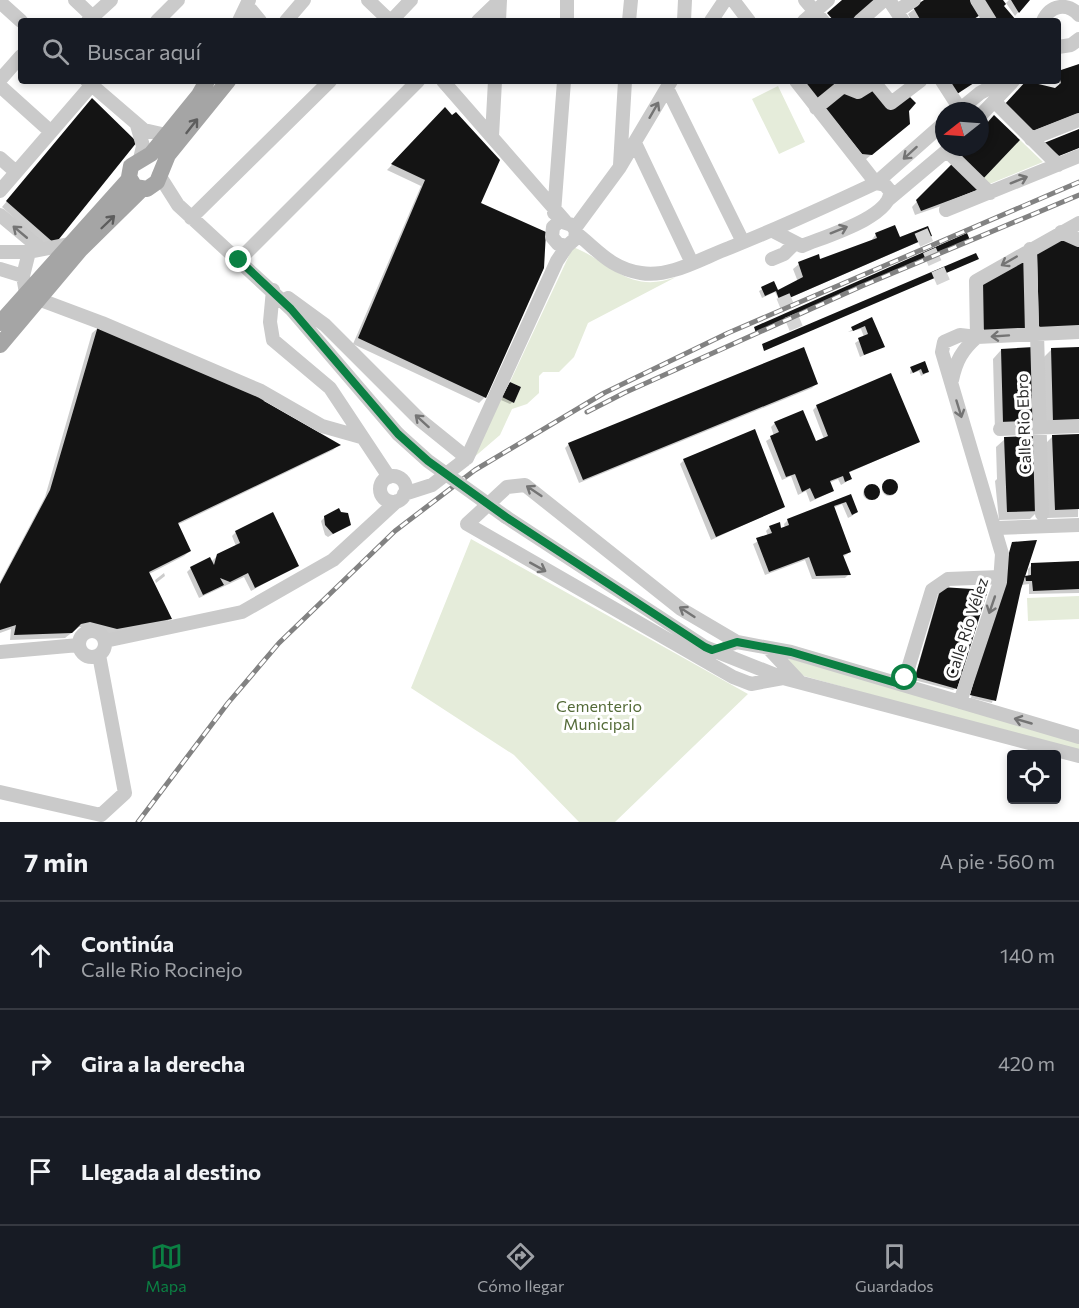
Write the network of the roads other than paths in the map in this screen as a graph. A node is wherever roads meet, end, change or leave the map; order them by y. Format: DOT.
graph roads {
  1 [pos="75,0"];
  2 [pos="111,0"];
  3 [pos="178,0"];
  4 [pos="304,0"];
  5 [pos="368,0"];
  6 [pos="411,0"];
  7 [pos="500,0"];
  8 [pos="567,0"];
  9 [pos="630,0"];
  10 [pos="685,0"];
  11 [pos="725,0"];
  12 [pos="733,0"];
  13 [pos="805,0"];
  14 [pos="828,0"];
  15 [pos="884,0"];
  16 [pos="914,0"];
  17 [pos="977,0"];
  18 [pos="0,2"];
  19 [pos="1054,4"];
  20 [pos="896,11"];
  21 [pos="1079,15"];
  22 [pos="18,18"];
  23 [pos="89,18"];
  24 [pos="91,18"];
  25 [pos="160,18"];
  26 [pos="288,18"];
  27 [pos="388,18"];
  28 [pos="394,18"];
  29 [pos="481,18"];
  30 [pos="499,18"];
  31 [pos="567,18"];
  32 [pos="629,18"];
  33 [pos="684,18"];
  34 [pos="713,18"];
  35 [pos="747,18"];
  36 [pos="814,18"];
  37 [pos="863,18"];
  38 [pos="986,18"];
  39 [pos="1045,18"];
  40 [pos="1079,39"];
  41 [pos="1061,47"];
  42 [pos="18,59"];
  43 [pos="0,80"];
  44 [pos="89,84"];
  45 [pos="93,84"];
  46 [pos="206,84"];
  47 [pos="226,84"];
  48 [pos="327,84"];
  49 [pos="415,84"];
  50 [pos="446,84"];
  51 [pos="495,84"];
  52 [pos="564,84"];
  53 [pos="625,84"];
  54 [pos="669,84"];
  55 [pos="798,84"];
  56 [pos="843,84"];
  57 [pos="869,84"];
  58 [pos="875,84"];
  59 [pos="916,84"];
  60 [pos="944,84"];
  61 [pos="996,84"];
  62 [pos="1010,84"];
  63 [pos="0,86"];
  64 [pos="994,101"];
  65 [pos="954,102"];
  66 [pos="969,102"];
  67 [pos="989,106"];
  68 [pos="816,108"];
  69 [pos="1079,120"];
  70 [pos="137,125"];
  71 [pos="50,131"];
  72 [pos="935,131"];
  73 [pos="166,135"];
  74 [pos="492,136"];
  75 [pos="1031,139"];
  76 [pos="635,143"];
  77 [pos="941,156"];
  78 [pos="956,156"];
  79 [pos="1079,156"];
  80 [pos="0,158"];
  81 [pos="142,159"];
  82 [pos="1058,165"];
  83 [pos="620,168"];
  84 [pos="16,172"];
  85 [pos="159,174"];
  86 [pos="876,183"];
  87 [pos="139,186"];
  88 [pos="0,190"];
  89 [pos="990,193"];
  90 [pos="886,202"];
  91 [pos="178,205"];
  92 [pos="555,208"];
  93 [pos="946,210"];
  94 [pos="0,215"];
  95 [pos="191,218"];
  96 [pos="795,221"];
  97 [pos="1079,223"];
  98 [pos="773,231"];
  99 [pos="1061,232"];
  100 [pos="566,233"];
  101 [pos="1079,240"];
  102 [pos="742,242"];
  103 [pos="793,242"];
  104 [pos="69,244"];
  105 [pos="1030,249"];
  106 [pos="35,251"];
  107 [pos="0,252"];
  108 [pos="772,259"];
  109 [pos="239,260"];
  110 [pos="692,262"];
  111 [pos="0,269"];
  112 [pos="23,276"];
  113 [pos="273,290"];
  114 [pos="32,296"];
  115 [pos="0,323"];
  116 [pos="1079,332"];
  117 [pos="1034,333"];
  118 [pos="977,337"];
  119 [pos="0,345"];
  120 [pos="951,382"];
  121 [pos="1079,426"];
  122 [pos="1040,428"];
  123 [pos="1000,429"];
  124 [pos="363,440"];
  125 [pos="467,458"];
  126 [pos="392,488"];
  127 [pos="1042,514"];
  128 [pos="1079,525"];
  129 [pos="996,528"];
  130 [pos="1000,577"];
  131 [pos="105,641"];
  132 [pos="737,642"];
  133 [pos="79,645"];
  134 [pos="769,649"];
  135 [pos="712,650"];
  136 [pos="0,652"];
  137 [pos="99,655"];
  138 [pos="733,677"];
  139 [pos="783,678"];
  140 [pos="801,682"];
  141 [pos="903,685"];
  142 [pos="960,702"];
  143 [pos="1079,737"];
  144 [pos="1079,756"];
  145 [pos="0,792"];
  1 -- 23 [label="street"];
  2 -- 24 [label="street"];
  3 -- 25 [label="street"];
  4 -- 26 [label="street"];
  5 -- 27 [label="street"];
  6 -- 28 [label="street"];
  7 -- 29 [label="street"];
  7 -- 30 [label="street"];
  8 -- 31 [label="street"];
  9 -- 32 [label="street"];
  10 -- 33 [label="street"];
  11 -- 34 [label="street"];
  12 -- 35 [label="street"];
  13 -- 36 [label="street"];
  14 -- 36 [label="street"];
  15 -- 37 [label="street"];
  16 -- 20 [label="street"];
  17 -- 38 [label="street"];
  18 -- 22 [label="street"];
  19 -- 21 [label="street"];
  19 -- 39 [label="street"];
  40 -- 41 [label="street"];
  42 -- 43 [label="street"];
  44 -- 71 [label="street"];
  45 -- 70 [label="street"];
  46 -- 73 [label="main road"];
  85 -- 47 [label="main road, one-way"];
  48 -- 95 [label="street"];
  49 -- 109 [label="street"];
  50 -- 74 [label="street"];
  51 -- 74 [label="street"];
  52 -- 92 [label="street"];
  53 -- 83 [label="street"];
  76 -- 54 [label="street, one-way"];
  54 -- 102 [label="street"];
  55 -- 68 [label="street"];
  56 -- 57 [label="street"];
  56 -- 68 [label="street"];
  58 -- 59 [label="street"];
  60 -- 65 [label="street"];
  61 -- 66 [label="street"];
  62 -- 64 [label="street"];
  63 -- 71 [label="street"];
  64 -- 67 [label="street"];
  64 -- 75 [label="street"];
  68 -- 86 [label="street"];
  69 -- 75 [label="street"];
  70 -- 73 [label="street"];
  70 -- 81 [label="street"];
  71 -- 84 [label="street"];
  72 -- 86 [label="street, one-way"];
  73 -- 81 [label="main road"];
  74 -- 92 [label="street"];
  75 -- 82 [label="street"];
  76 -- 83 [label="street"];
  76 -- 110 [label="street"];
  77 -- 90 [label="street"];
  78 -- 89 [label="street"];
  79 -- 82 [label="street"];
  80 -- 84 [label="street"];
  81 -- 85 [label="main road"];
  81 -- 87 [label="main road"];
  89 -- 82 [label="street, one-way"];
  83 -- 100 [label="street"];
  84 -- 88 [label="street"];
  85 -- 87 [label="main road"];
  85 -- 91 [label="street"];
  86 -- 90 [label="street"];
  86 -- 96 [label="street"];
  87 -- 91 [label="street"];
  87 -- 104 [label="main road"];
  114 -- 87 [label="main road, one-way"];
  89 -- 93 [label="street"];
  103 -- 90 [label="street, one-way"];
  91 -- 95 [label="street"];
  92 -- 100 [label="street"];
  106 -- 94 [label="street, one-way"];
  95 -- 109 [label="street"];
  96 -- 98 [label="street"];
  96 -- 103 [label="street"];
  97 -- 99 [label="street"];
  98 -- 102 [label="street"];
  98 -- 103 [label="street"];
  99 -- 101 [label="street"];
  99 -- 105 [label="street"];
  100 -- 110 [label="street"];
  100 -- 125 [label="street"];
  102 -- 110 [label="street"];
  103 -- 108 [label="street"];
  104 -- 106 [label="street"];
  104 -- 114 [label="main road"];
  105 -- 117 [label="street, Calle Rio Ebro"];
  105 -- 118 [label="street, one-way"];
  106 -- 107 [label="street"];
  106 -- 112 [label="street"];
  109 -- 113 [label="street"];
  111 -- 112 [label="street"];
  112 -- 114 [label="street"];
  113 -- 124 [label="street"];
  125 -- 113 [label="street, one-way"];
  113 -- 135 [label="street, bridge"];
  114 -- 115 [label="main road"];
  114 -- 119 [label="main road"];
  114 -- 124 [label="street"];
  116 -- 117 [label="street"];
  117 -- 118 [label="street, one-way"];
  117 -- 122 [label="street, Calle Rio Ebro"];
  118 -- 120 [label="street"];
  118 -- 120 [label="street, Calle Río Vélez"];
  120 -- 129 [label="street, Calle Río Vélez, one-way"];
  121 -- 122 [label="street"];
  122 -- 123 [label="street"];
  122 -- 127 [label="street, Calle Rio Ebro"];
  124 -- 126 [label="street"];
  125 -- 126 [label="street"];
  126 -- 131 [label="street"];
  128 -- 129 [label="street"];
  129 -- 130 [label="street, Calle Río Vélez"];
  130 -- 141 [label="street"];
  130 -- 142 [label="street, Calle Río Vélez, one-way"];
  131 -- 133 [label="street"];
  131 -- 137 [label="street"];
  132 -- 134 [label="street"];
  132 -- 135 [label="street"];
  132 -- 138 [label="street, one-way"];
  133 -- 136 [label="street"];
  133 -- 137 [label="street"];
  134 -- 140 [label="street"];
  134 -- 141 [label="street"];
  135 -- 138 [label="street"];
  135 -- 139 [label="street"];
  137 -- 145 [label="street"];
  138 -- 139 [label="street"];
  139 -- 140 [label="street"];
  140 -- 144 [label="street"];
  141 -- 142 [label="street"];
  143 -- 142 [label="street, one-way"];
}
